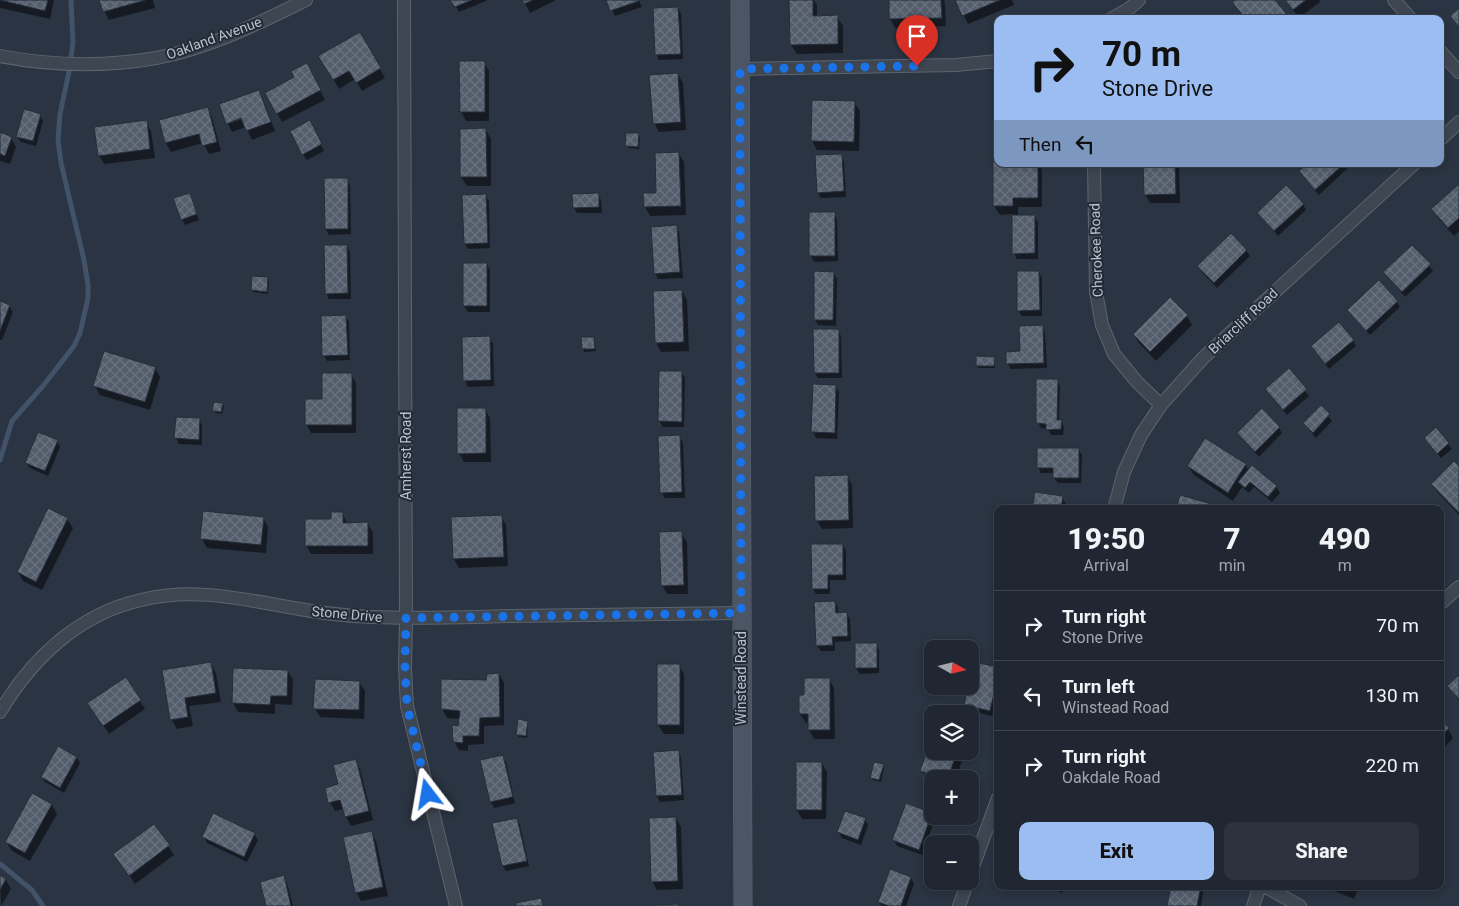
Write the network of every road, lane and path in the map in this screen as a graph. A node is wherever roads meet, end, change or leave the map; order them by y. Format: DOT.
graph roads {
  1 [pos="306,0"];
  2 [pos="404,0"];
  3 [pos="740,0"];
  4 [pos="1138,0"];
  5 [pos="1394,0"];
  6 [pos="293,4"];
  7 [pos="1117,15"];
  8 [pos="1407,15"];
  9 [pos="1444,55"];
  10 [pos="0,56"];
  11 [pos="994,61"];
  12 [pos="740,69"];
  13 [pos="1459,72"];
  14 [pos="1459,122"];
  15 [pos="1444,136"];
  16 [pos="1094,167"];
  17 [pos="1411,167"];
  18 [pos="1161,405"];
  19 [pos="1115,505"];
  20 [pos="1459,587"];
  21 [pos="1444,600"];
  22 [pos="741,613"];
  23 [pos="406,618"];
  24 [pos="0,712"];
  25 [pos="994,809"];
  26 [pos="979,850"];
  27 [pos="965,890"];
  28 [pos="1259,890"];
  29 [pos="1271,890"];
  30 [pos="456,906"];
  31 [pos="743,906"];
  32 [pos="959,906"];
  33 [pos="1253,906"];
  34 [pos="1300,906"];
  1 -- 6 [label="street, Oakland Avenue"];
  2 -- 23 [label="street, Amherst Road"];
  3 -- 12 [label="street, Winstead Road"];
  4 -- 7 [label="street"];
  5 -- 8 [label="street"];
  6 -- 10 [label="street, Oakland Avenue"];
  9 -- 13 [label="street"];
  11 -- 12 [label="street"];
  12 -- 22 [label="street, Winstead Road"];
  14 -- 15 [label="street"];
  16 -- 18 [label="street, Cherokee Road"];
  17 -- 18 [label="street, Briarcliff Road"];
  18 -- 19 [label="street, Briarcliff Road"];
  20 -- 21 [label="street"];
  22 -- 23 [label="street, Stone Drive"];
  22 -- 31 [label="street, Winstead Road"];
  23 -- 24 [label="street, Stone Drive"];
  23 -- 30 [label="street, Amherst Road"];
  25 -- 26 [label="street"];
  27 -- 32 [label="street"];
  28 -- 33 [label="street"];
  29 -- 34 [label="street"];
}
